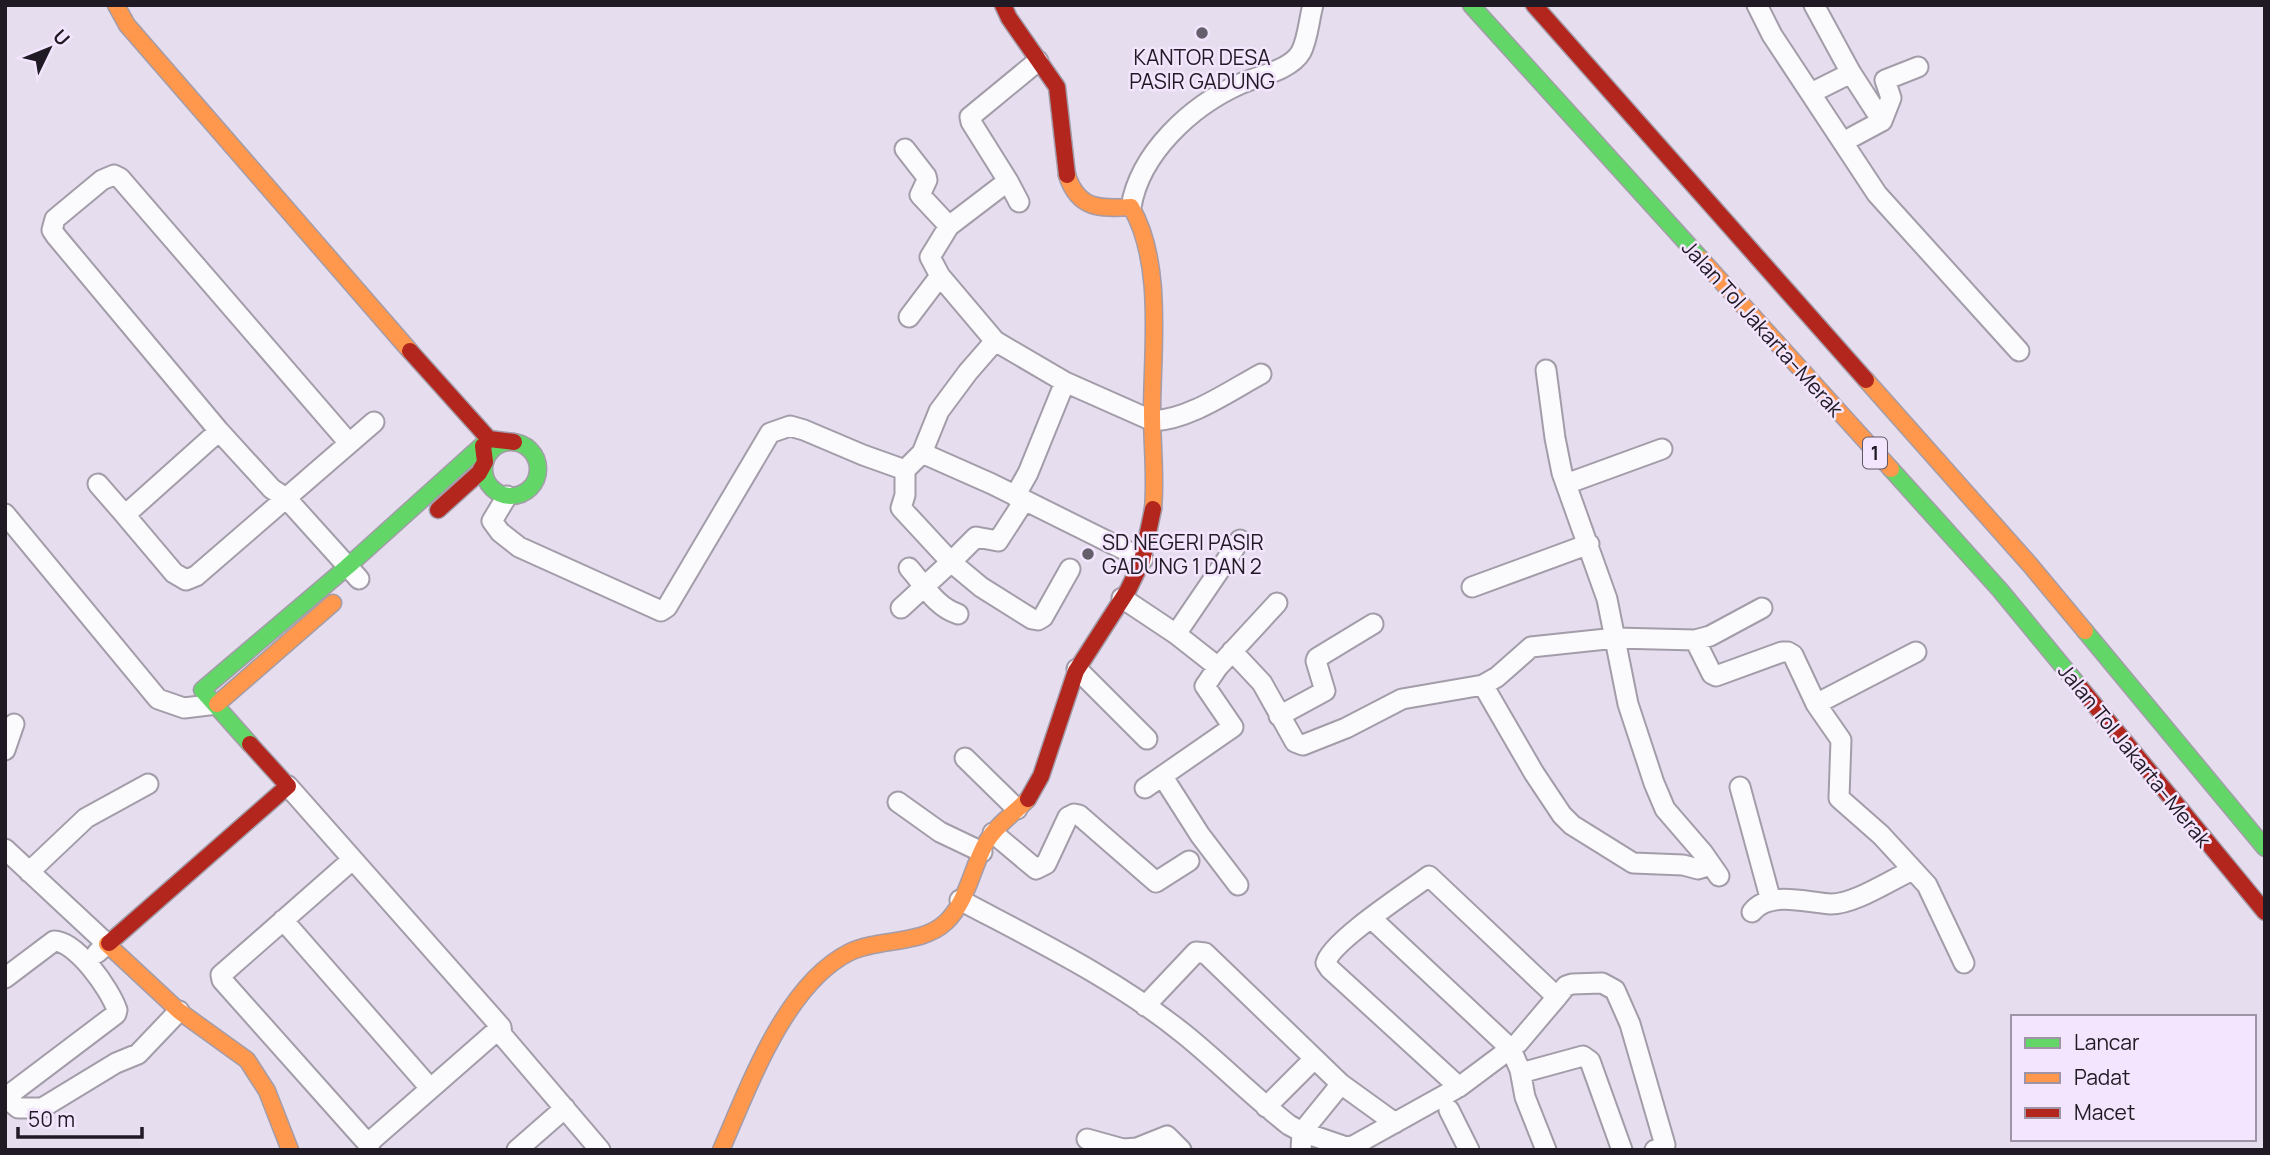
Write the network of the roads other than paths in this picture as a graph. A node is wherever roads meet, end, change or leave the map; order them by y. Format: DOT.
graph roads {
  1 [pos="116,5"];
  2 [pos="1003,5"];
  3 [pos="1313,5"];
  4 [pos="1471,5"];
  5 [pos="1534,5"];
  6 [pos="1757,5"];
  7 [pos="1814,5"];
  8 [pos="1038,61"];
  9 [pos="1918,67"];
  10 [pos="1851,73"];
  11 [pos="1811,93"];
  12 [pos="1882,121"];
  13 [pos="1843,142"];
  14 [pos="905,149"];
  15 [pos="1008,181"];
  16 [pos="1019,202"];
  17 [pos="1131,208"];
  18 [pos="949,226"];
  19 [pos="940,276"];
  20 [pos="909,317"];
  21 [pos="995,341"];
  22 [pos="2019,351"];
  23 [pos="1546,370"];
  24 [pos="1261,374"];
  25 [pos="1065,382"];
  26 [pos="1153,421"];
  27 [pos="374,422"];
  28 [pos="219,431"];
  29 [pos="486,442"];
  30 [pos="514,442"];
  31 [pos="349,443"];
  32 [pos="1662,449"];
  33 [pos="922,453"];
  34 [pos="485,462"];
  35 [pos="905,470"];
  36 [pos="98,484"];
  37 [pos="1566,484"];
  38 [pos="507,496"];
  39 [pos="278,498"];
  40 [pos="1020,498"];
  41 [pos="125,515"];
  42 [pos="430,518"];
  43 [pos="8,525"];
  44 [pos="1240,540"];
  45 [pos="1589,544"];
  46 [pos="1143,559"];
  47 [pos="951,562"];
  48 [pos="909,568"];
  49 [pos="1070,569"];
  50 [pos="351,579"];
  51 [pos="925,587"];
  52 [pos="1472,587"];
  53 [pos="1122,598"];
  54 [pos="1277,603"];
  55 [pos="901,608"];
  56 [pos="1762,608"];
  57 [pos="958,614"];
  58 [pos="1373,624"];
  59 [pos="1176,634"];
  60 [pos="1616,638"];
  61 [pos="1695,640"];
  62 [pos="1232,650"];
  63 [pos="1916,652"];
  64 [pos="1218,667"];
  65 [pos="1077,668"];
  66 [pos="1483,685"];
  67 [pos="198,698"];
  68 [pos="1816,704"];
  69 [pos="217,705"];
  70 [pos="1279,716"];
  71 [pos="14,724"];
  72 [pos="1147,739"];
  73 [pos="5,750"];
  74 [pos="965,758"];
  75 [pos="1163,777"];
  76 [pos="148,784"];
  77 [pos="288,786"];
  78 [pos="1740,787"];
  79 [pos="1145,788"];
  80 [pos="898,802"];
  81 [pos="1017,809"];
  82 [pos="993,833"];
  83 [pos="2265,848"];
  84 [pos="5,849"];
  85 [pos="982,852"];
  86 [pos="352,860"];
  87 [pos="1189,861"];
  88 [pos="1913,870"];
  89 [pos="29,872"];
  90 [pos="1238,885"];
  91 [pos="960,900"];
  92 [pos="1771,901"];
  93 [pos="1752,912"];
  94 [pos="2265,912"];
  95 [pos="1371,918"];
  96 [pos="283,920"];
  97 [pos="107,944"];
  98 [pos="86,962"];
  99 [pos="1964,963"];
  100 [pos="5,978"];
  101 [pos="1557,997"];
  102 [pos="1145,1006"];
  103 [pos="179,1011"];
  104 [pos="501,1027"];
  105 [pos="1314,1059"];
  106 [pos="1516,1061"];
  107 [pos="1341,1084"];
  108 [pos="1459,1087"];
  109 [pos="429,1088"];
  110 [pos="5,1097"];
  111 [pos="1266,1107"];
  112 [pos="565,1108"];
  113 [pos="1449,1110"];
  114 [pos="1395,1124"];
  115 [pos="1087,1139"];
  116 [pos="1302,1140"];
  117 [pos="369,1147"];
  118 [pos="290,1150"];
  119 [pos="517,1150"];
  120 [pos="600,1150"];
  121 [pos="721,1150"];
  122 [pos="1181,1150"];
  123 [pos="1469,1150"];
  124 [pos="1546,1150"];
  125 [pos="1622,1150"];
  126 [pos="1655,1150"];
  1 -- 29 [label="main road"];
  2 -- 8 [label="main road"];
  3 -- 17 [label="street"];
  4 -- 94 [label="main road, Jalan Tol Jakarta–Merak / 1"];
  5 -- 83 [label="main road, Jalan Tol Jakarta–Merak / 1"];
  6 -- 11 [label="street"];
  7 -- 10 [label="street"];
  8 -- 15 [label="street"];
  8 -- 17 [label="main road"];
  9 -- 12 [label="street"];
  10 -- 11 [label="street"];
  10 -- 12 [label="street"];
  11 -- 13 [label="street"];
  12 -- 13 [label="street"];
  13 -- 22 [label="street"];
  14 -- 18 [label="street"];
  15 -- 16 [label="street"];
  15 -- 18 [label="street"];
  17 -- 26 [label="main road"];
  18 -- 19 [label="street"];
  19 -- 20 [label="street"];
  19 -- 21 [label="street"];
  21 -- 25 [label="street"];
  21 -- 33 [label="street"];
  23 -- 37 [label="street"];
  24 -- 26 [label="street"];
  25 -- 26 [label="street"];
  25 -- 40 [label="street"];
  26 -- 46 [label="main road"];
  27 -- 31 [label="street"];
  28 -- 31 [label="street"];
  28 -- 39 [label="street"];
  28 -- 41 [label="street"];
  29 -- 30 [label="main road"];
  29 -- 34 [label="main road"];
  29 -- 50 [label="main road"];
  30 -- 34 [label="main road"];
  30 -- 38 [label="main road"];
  31 -- 39 [label="street"];
  32 -- 37 [label="street"];
  33 -- 35 [label="street"];
  33 -- 40 [label="street"];
  34 -- 38 [label="main road"];
  34 -- 42 [label="main road"];
  35 -- 38 [label="street"];
  35 -- 47 [label="street"];
  36 -- 41 [label="street"];
  37 -- 45 [label="street"];
  39 -- 41 [label="street"];
  39 -- 50 [label="street"];
  40 -- 46 [label="street"];
  40 -- 47 [label="street"];
  43 -- 67 [label="street"];
  44 -- 59 [label="street"];
  45 -- 52 [label="street"];
  45 -- 60 [label="street"];
  46 -- 53 [label="main road"];
  47 -- 49 [label="street"];
  47 -- 51 [label="street"];
  48 -- 51 [label="street"];
  50 -- 67 [label="main road"];
  50 -- 69 [label="main road"];
  51 -- 55 [label="street"];
  51 -- 57 [label="street"];
  53 -- 59 [label="street"];
  53 -- 65 [label="main road"];
  54 -- 62 [label="street"];
  56 -- 61 [label="street"];
  58 -- 70 [label="street"];
  59 -- 64 [label="street"];
  60 -- 61 [label="street"];
  60 -- 66 [label="street"];
  60 -- 66 [label="street"];
  61 -- 68 [label="street"];
  62 -- 64 [label="street"];
  62 -- 70 [label="street"];
  63 -- 68 [label="street"];
  64 -- 75 [label="street"];
  65 -- 72 [label="street"];
  65 -- 81 [label="main road"];
  66 -- 70 [label="street"];
  67 -- 69 [label="street"];
  68 -- 88 [label="street"];
  69 -- 77 [label="main road"];
  71 -- 73 [label="street"];
  74 -- 81 [label="street"];
  75 -- 79 [label="street"];
  75 -- 90 [label="street"];
  76 -- 89 [label="street"];
  77 -- 86 [label="street"];
  77 -- 97 [label="main road"];
  78 -- 92 [label="street"];
  80 -- 85 [label="street"];
  81 -- 82 [label="main road"];
  82 -- 85 [label="main road"];
  82 -- 87 [label="street"];
  84 -- 89 [label="street"];
  85 -- 91 [label="main road"];
  86 -- 96 [label="street"];
  86 -- 104 [label="street"];
  88 -- 92 [label="street"];
  88 -- 99 [label="street"];
  89 -- 97 [label="street"];
  91 -- 102 [label="street"];
  91 -- 121 [label="main road"];
  92 -- 93 [label="street"];
  95 -- 101 [label="street"];
  95 -- 106 [label="street"];
  95 -- 108 [label="street"];
  96 -- 109 [label="street"];
  96 -- 117 [label="street"];
  97 -- 98 [label="street"];
  97 -- 103 [label="main road"];
  98 -- 100 [label="street"];
  98 -- 110 [label="street"];
  101 -- 106 [label="street"];
  101 -- 126 [label="street"];
  102 -- 105 [label="street"];
  102 -- 111 [label="street"];
  103 -- 110 [label="street"];
  103 -- 118 [label="main road"];
  104 -- 109 [label="street"];
  104 -- 112 [label="street"];
  105 -- 107 [label="street"];
  105 -- 111 [label="street"];
  106 -- 108 [label="street"];
  106 -- 124 [label="street"];
  106 -- 125 [label="street"];
  107 -- 114 [label="street"];
  107 -- 116 [label="street"];
  108 -- 114 [label="street"];
  109 -- 117 [label="street"];
  111 -- 116 [label="street"];
  112 -- 119 [label="street"];
  112 -- 120 [label="street"];
  113 -- 123 [label="street"];
  114 -- 116 [label="street"];
  115 -- 122 [label="street"];
}
